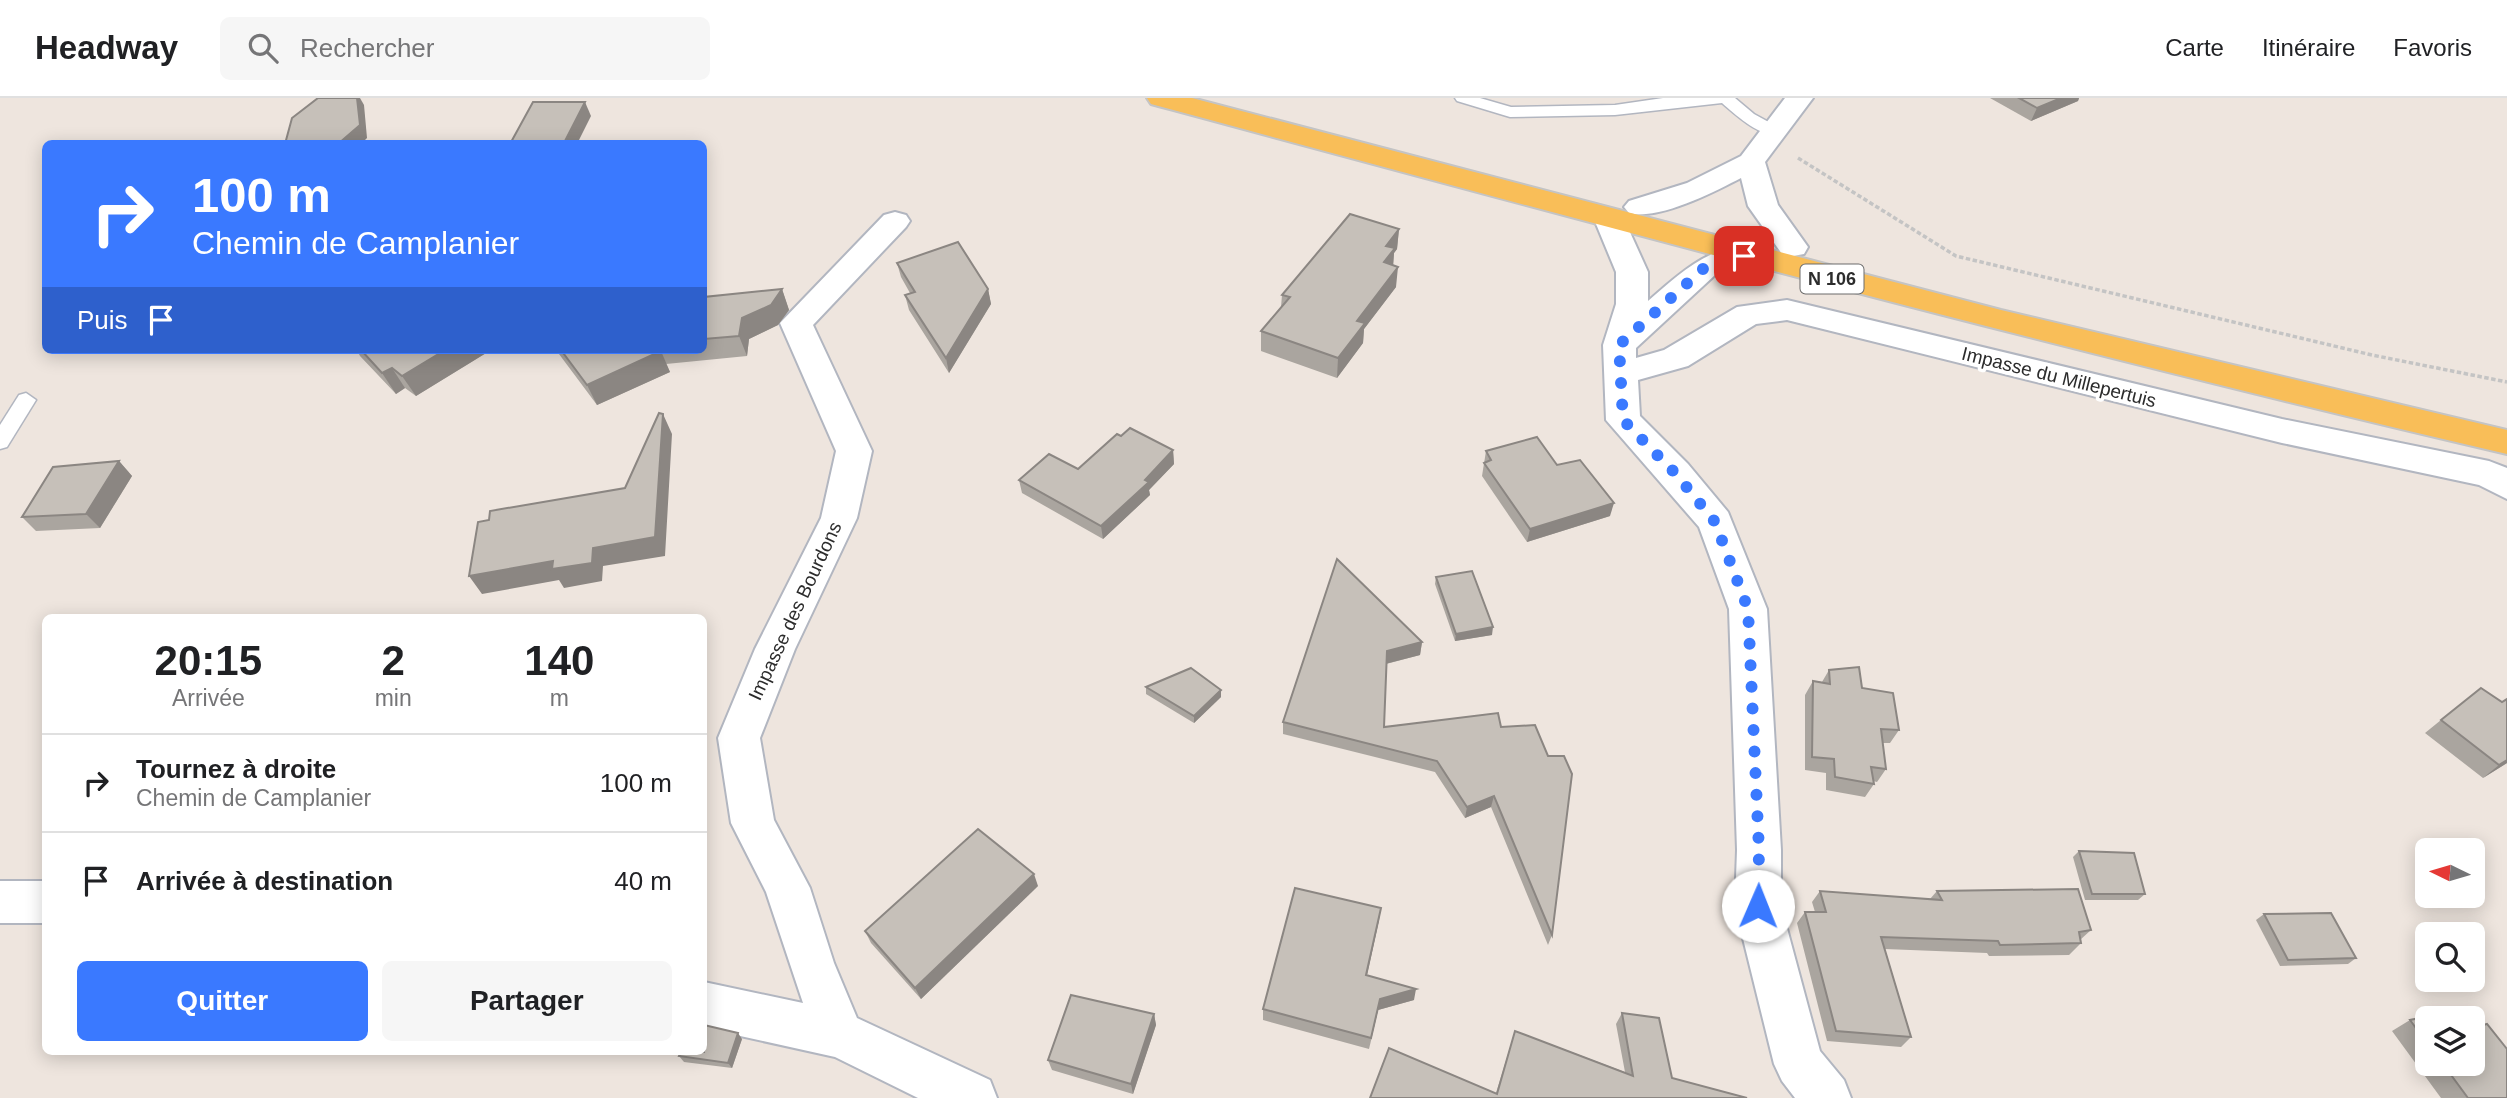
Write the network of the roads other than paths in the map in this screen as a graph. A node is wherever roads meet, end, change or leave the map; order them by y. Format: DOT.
graph roads {
  1 [pos="1161,98"];
  2 [pos="1243,98"];
  3 [pos="1463,98"];
  4 [pos="1726,98"];
  5 [pos="1799,98"];
  6 [pos="1766,144"];
  7 [pos="1639,207"];
  8 [pos="1609,219"];
  9 [pos="895,221"];
  10 [pos="1793,247"];
  11 [pos="1744,256"];
  12 [pos="1620,359"];
  13 [pos="26,400"];
  14 [pos="2507,418"];
  15 [pos="0,442"];
  16 [pos="2507,442"];
  17 [pos="2507,486"];
  18 [pos="0,902"];
  19 [pos="42,902"];
  20 [pos="707,1006"];
  21 [pos="840,1035"];
  22 [pos="972,1098"];
  23 [pos="1826,1098"];
  1 -- 8 [label="main road, N 106"];
  2 -- 7 [label="main road, N 106"];
  3 -- 4 [label="lane"];
  4 -- 6 [label="lane"];
  5 -- 6 [label="street"];
  6 -- 7 [label="street"];
  6 -- 10 [label="street"];
  7 -- 10 [label="main road, N 106"];
  8 -- 11 [label="main road, N 106"];
  8 -- 12 [label="street"];
  9 -- 21 [label="street, Impasse des Bourdons"];
  10 -- 14 [label="main road, N 106"];
  11 -- 12 [label="street"];
  11 -- 16 [label="main road, N 106"];
  12 -- 17 [label="street, Impasse du Millepertuis"];
  12 -- 23 [label="street"];
  13 -- 15 [label="lane"];
  18 -- 19 [label="street"];
  20 -- 21 [label="street"];
  21 -- 22 [label="street"];
}
